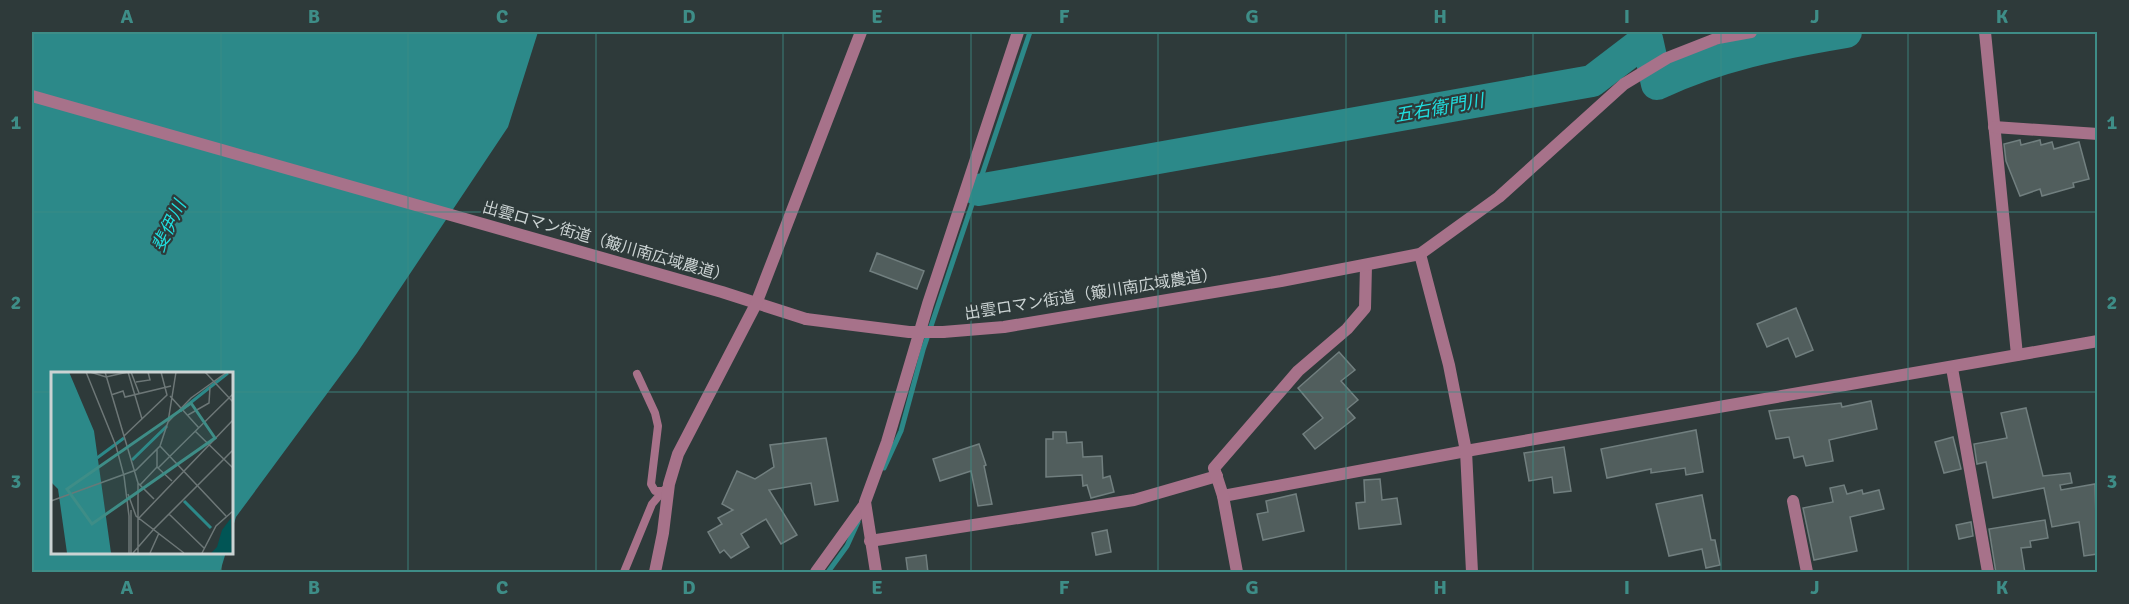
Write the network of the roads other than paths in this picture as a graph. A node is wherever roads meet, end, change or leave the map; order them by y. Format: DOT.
graph roads {
  1 [pos="861,32"];
  2 [pos="1018,32"];
  3 [pos="1751,32"];
  4 [pos="1985,32"];
  5 [pos="1718,35"];
  6 [pos="32,96"];
  7 [pos="1994,127"];
  8 [pos="2097,134"];
  9 [pos="1420,254"];
  10 [pos="1366,265"];
  11 [pos="756,304"];
  12 [pos="2097,341"];
  13 [pos="2018,355"];
  14 [pos="1952,368"];
  15 [pos="637,374"];
  16 [pos="1466,451"];
  17 [pos="1217,476"];
  18 [pos="666,487"];
  19 [pos="1223,496"];
  20 [pos="1793,501"];
  21 [pos="865,504"];
  22 [pos="870,541"];
  23 [pos="624,573"];
  24 [pos="655,573"];
  25 [pos="816,573"];
  26 [pos="876,573"];
  27 [pos="1237,573"];
  28 [pos="1472,573"];
  29 [pos="1807,573"];
  30 [pos="1988,573"];
  1 -- 11 [label="street"];
  2 -- 21 [label="street"];
  3 -- 5 [label="street, 出雲ロマン街道（簸川南広域農道）"];
  4 -- 7 [label="street"];
  5 -- 9 [label="street, 出雲ロマン街道（簸川南広域農道）"];
  6 -- 11 [label="street, 出雲ロマン街道（簸川南広域農道）"];
  7 -- 8 [label="street"];
  7 -- 13 [label="street"];
  9 -- 10 [label="street, 出雲ロマン街道（簸川南広域農道）"];
  9 -- 16 [label="street"];
  10 -- 11 [label="street, 出雲ロマン街道（簸川南広域農道）, bridge"];
  10 -- 17 [label="street"];
  11 -- 18 [label="street"];
  12 -- 13 [label="street"];
  13 -- 14 [label="street"];
  14 -- 16 [label="street"];
  14 -- 30 [label="street"];
  15 -- 18 [label="lane"];
  16 -- 19 [label="street"];
  16 -- 28 [label="street"];
  17 -- 19 [label="street"];
  17 -- 22 [label="street"];
  18 -- 23 [label="lane"];
  18 -- 24 [label="street"];
  19 -- 27 [label="street"];
  20 -- 29 [label="street"];
  21 -- 22 [label="street"];
  21 -- 25 [label="street"];
  22 -- 26 [label="street"];
}
